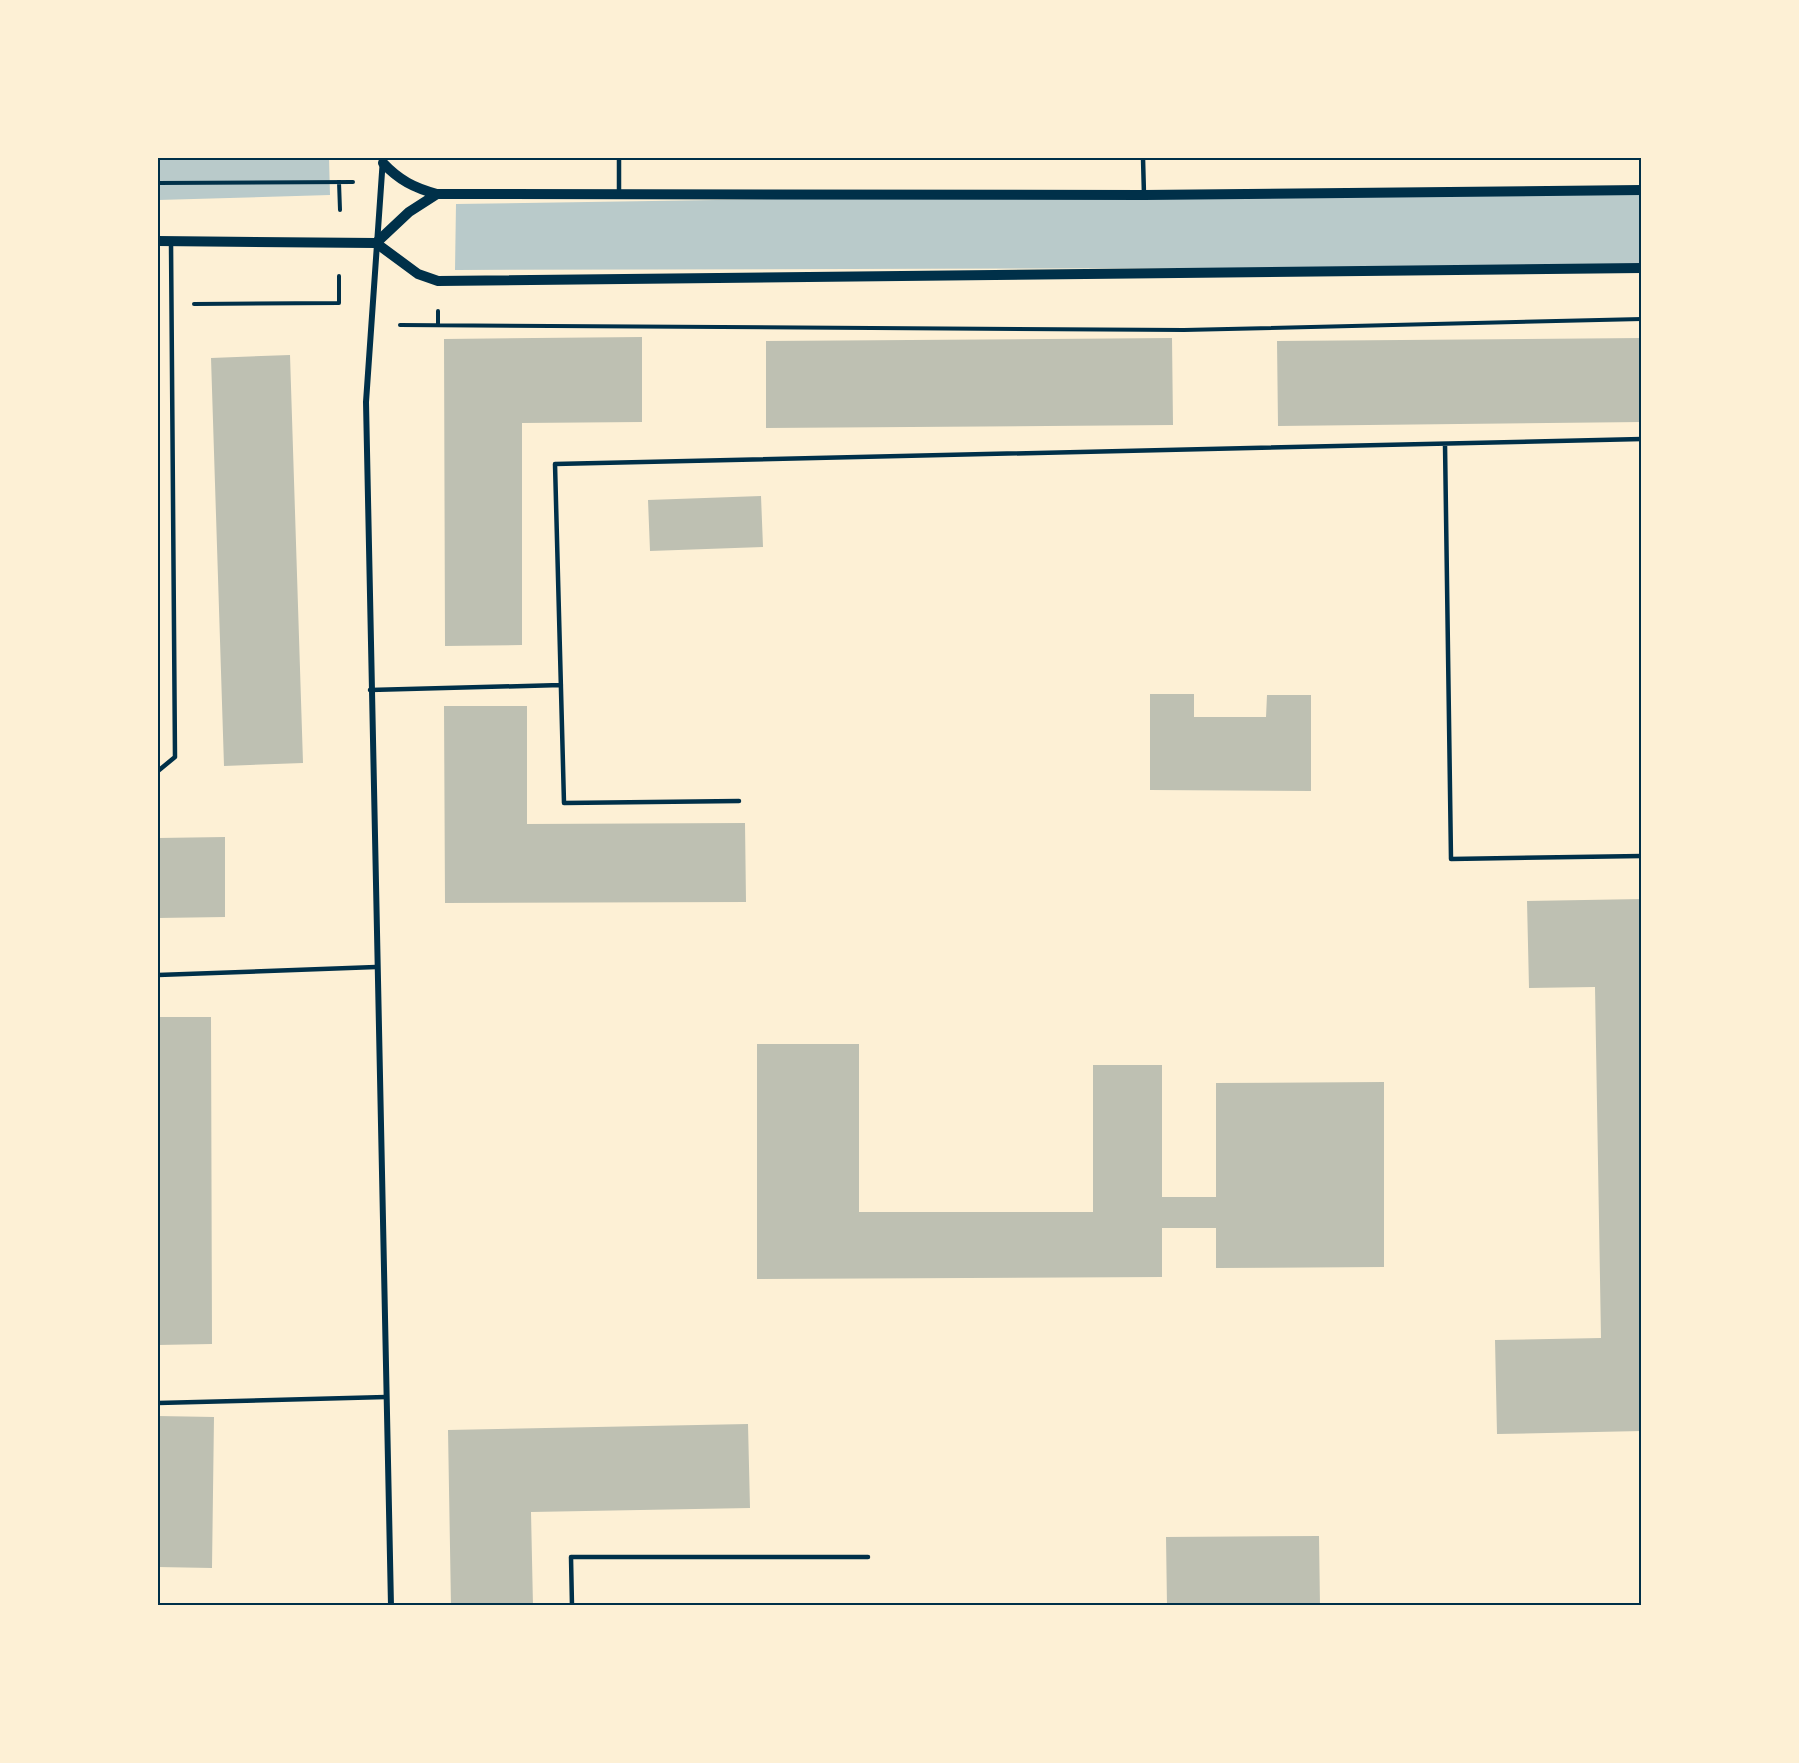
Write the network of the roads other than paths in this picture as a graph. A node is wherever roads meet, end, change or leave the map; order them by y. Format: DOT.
graph roads {
  1 [pos="619,158"];
  2 [pos="1143,158"];
  3 [pos="383,160"];
  4 [pos="1641,190"];
  5 [pos="619,192"];
  6 [pos="437,194"];
  7 [pos="1144,195"];
  8 [pos="171,240"];
  9 [pos="158,241"];
  10 [pos="376,243"];
  11 [pos="1641,268"];
  12 [pos="1641,440"];
  13 [pos="1445,444"];
  14 [pos="561,685"];
  15 [pos="370,690"];
  16 [pos="158,771"];
  17 [pos="739,801"];
  18 [pos="1641,856"];
  19 [pos="376,967"];
  20 [pos="158,975"];
  21 [pos="386,1397"];
  22 [pos="158,1403"];
  23 [pos="868,1557"];
  24 [pos="391,1605"];
  25 [pos="572,1605"];
  1 -- 5 [label="lane"];
  2 -- 7 [label="lane"];
  3 -- 6 [label="street"];
  3 -- 10 [label="street"];
  4 -- 7 [label="street"];
  5 -- 6 [label="street"];
  5 -- 7 [label="street"];
  6 -- 10 [label="street"];
  8 -- 9 [label="street"];
  8 -- 10 [label="street"];
  8 -- 16 [label="lane"];
  10 -- 11 [label="street"];
  10 -- 15 [label="street"];
  12 -- 13 [label="lane"];
  13 -- 14 [label="lane"];
  13 -- 18 [label="lane"];
  14 -- 15 [label="lane"];
  14 -- 17 [label="lane"];
  15 -- 19 [label="street"];
  19 -- 20 [label="lane"];
  19 -- 21 [label="street"];
  21 -- 22 [label="lane"];
  21 -- 24 [label="street"];
  23 -- 25 [label="lane"];
}
